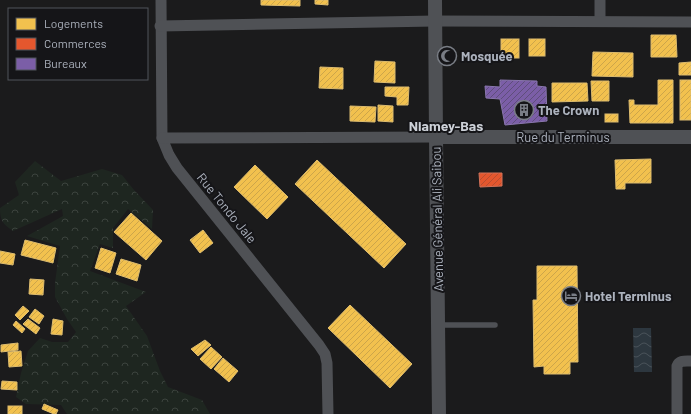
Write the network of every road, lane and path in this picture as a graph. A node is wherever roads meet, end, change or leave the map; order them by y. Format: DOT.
graph roads {
  1 [pos="161,0"];
  2 [pos="436,0"];
  3 [pos="600,0"];
  4 [pos="435,21"];
  5 [pos="600,22"];
  6 [pos="691,22"];
  7 [pos="160,26"];
  8 [pos="436,137"];
  9 [pos="691,137"];
  10 [pos="162,138"];
  11 [pos="438,325"];
  12 [pos="495,325"];
  13 [pos="686,361"];
  14 [pos="328,414"];
  15 [pos="439,414"];
  16 [pos="677,414"];
  1 -- 7 [label="street, Rue Tondo Jale"];
  2 -- 4 [label="street, Avenue Général Ali Saibou"];
  3 -- 5 [label="street"];
  4 -- 5 [label="street"];
  4 -- 7 [label="street"];
  4 -- 8 [label="street, Avenue Général Ali Saibou"];
  5 -- 6 [label="street"];
  7 -- 10 [label="street, Rue Tondo Jale"];
  8 -- 9 [label="street, Rue du Terminus"];
  8 -- 10 [label="street"];
  8 -- 11 [label="street, Avenue Général Ali Saibou"];
  10 -- 14 [label="street, Rue Tondo Jale"];
  11 -- 12 [label="lane"];
  11 -- 15 [label="street, Avenue Général Ali Saibou"];
  13 -- 16 [label="street"];
}
